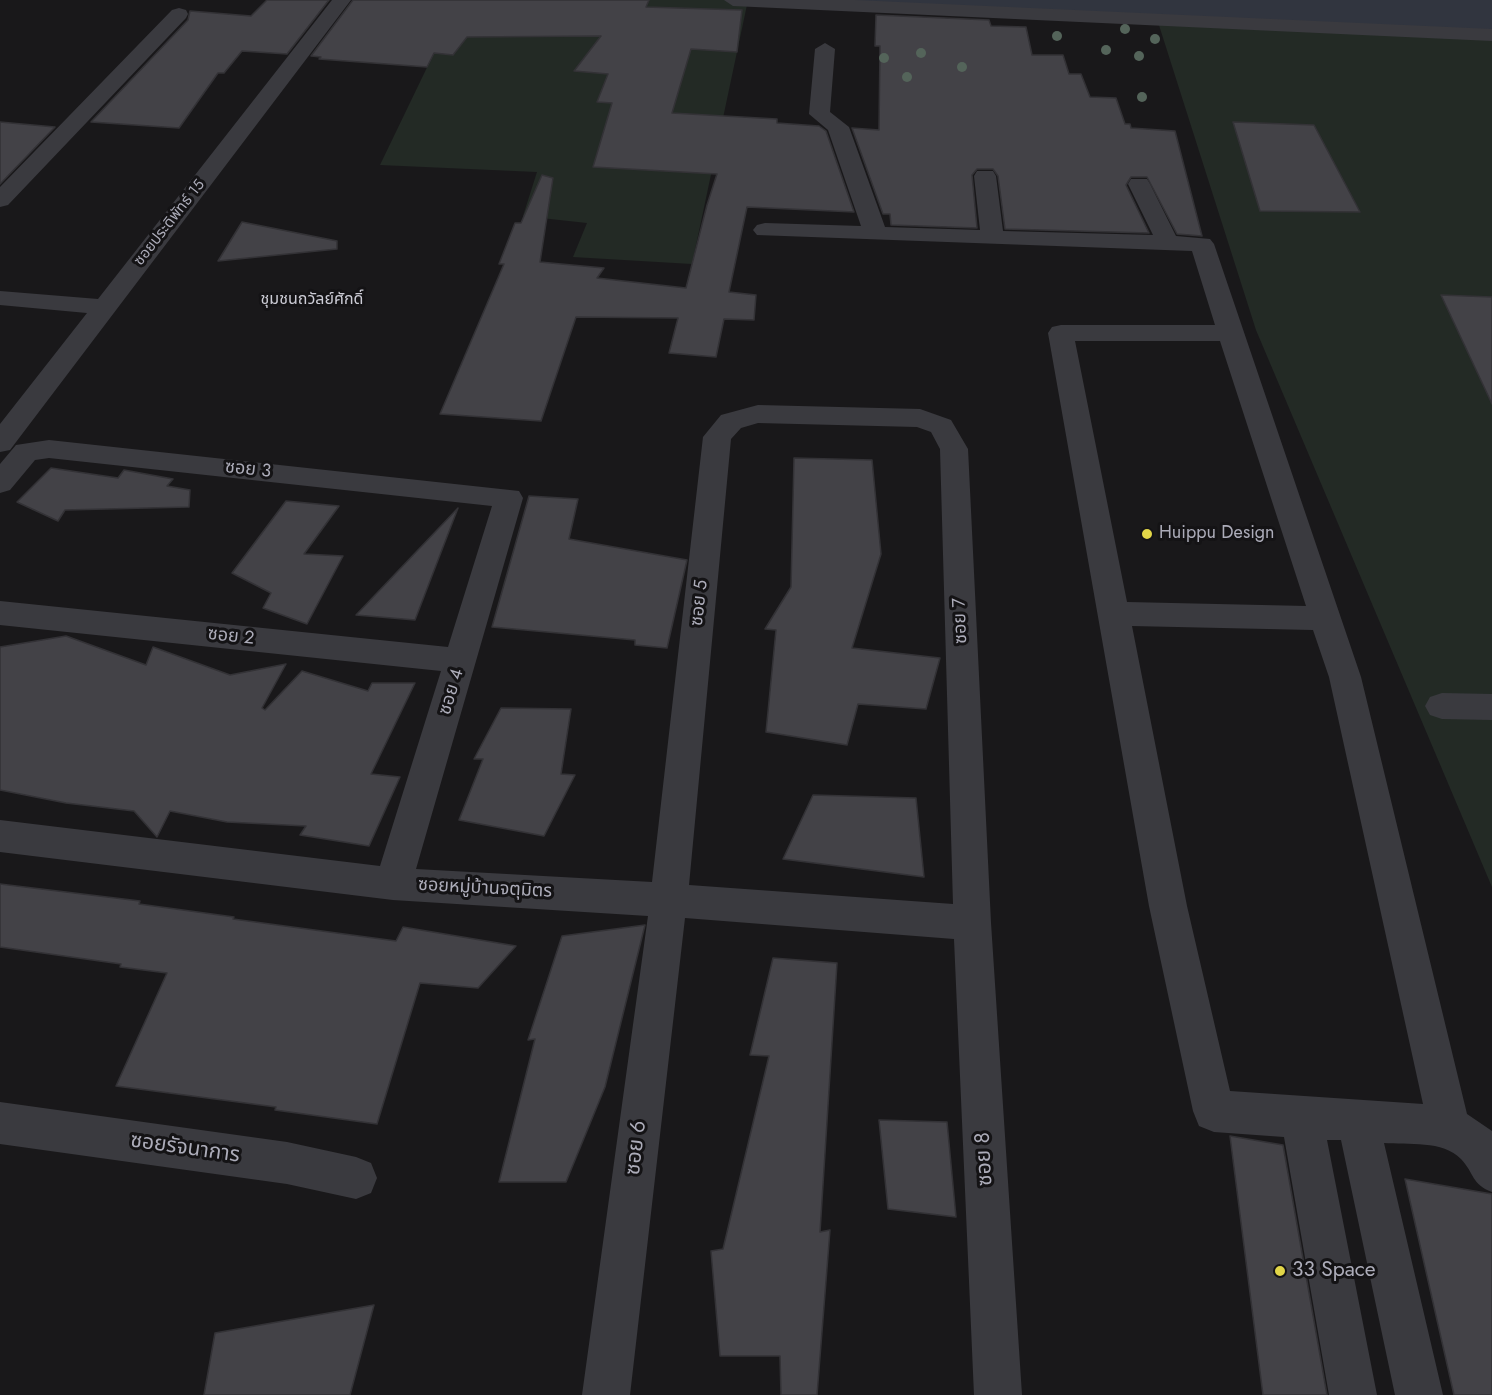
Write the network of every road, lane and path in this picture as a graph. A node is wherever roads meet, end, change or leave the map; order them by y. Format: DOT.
graph roads {
  1 [pos="733,0"];
  2 [pos="341,2"];
  3 [pos="179,14"];
  4 [pos="1492,35"];
  5 [pos="825,49"];
  6 [pos="985,176"];
  7 [pos="9,180"];
  8 [pos="1139,184"];
  9 [pos="0,200"];
  10 [pos="765,230"];
  11 [pos="878,233"];
  12 [pos="992,237"];
  13 [pos="1168,243"];
  14 [pos="0,298"];
  15 [pos="104,307"];
  16 [pos="1230,333"];
  17 [pos="840,415"];
  18 [pos="0,443"];
  19 [pos="0,483"];
  20 [pos="509,498"];
  21 [pos="0,612"];
  22 [pos="1113,614"];
  23 [pos="1325,618"];
  24 [pos="462,661"];
  25 [pos="1442,705"];
  26 [pos="1492,707"];
  27 [pos="0,836"];
  28 [pos="393,884"];
  29 [pos="669,900"];
  30 [pos="972,923"];
  31 [pos="1302,1119"];
  32 [pos="1358,1123"];
  33 [pos="1457,1131"];
  34 [pos="4,1132"];
  35 [pos="1492,1172"];
  36 [pos="356,1178"];
  37 [pos="606,1395"];
  38 [pos="998,1395"];
  39 [pos="1353,1395"];
  40 [pos="1419,1395"];
  1 -- 4 [label="street"];
  2 -- 15 [label="street, ซอยประดิพัทธ์ 15"];
  3 -- 7 [label="street"];
  5 -- 11 [label="street"];
  6 -- 12 [label="street"];
  7 -- 9 [label="street"];
  8 -- 13 [label="street"];
  10 -- 11 [label="street"];
  11 -- 12 [label="street"];
  12 -- 13 [label="street"];
  13 -- 16 [label="street"];
  14 -- 15 [label="street"];
  15 -- 18 [label="street, ซอยประดิพัทธ์ 15"];
  16 -- 22 [label="street"];
  16 -- 23 [label="street"];
  17 -- 29 [label="street, ซอย 5"];
  17 -- 30 [label="street, ซอย 7"];
  19 -- 20 [label="street, ซอย 3"];
  20 -- 24 [label="street, ซอย 4"];
  21 -- 24 [label="street, ซอย 2"];
  22 -- 23 [label="street"];
  22 -- 31 [label="street"];
  23 -- 33 [label="street"];
  24 -- 28 [label="street, ซอย 4"];
  25 -- 26 [label="street"];
  27 -- 28 [label="street, ซอยหมู่บ้านจตุมิตร"];
  28 -- 29 [label="street, ซอยหมู่บ้านจตุมิตร"];
  29 -- 30 [label="street, ซอยหมู่บ้านจตุมิตร"];
  29 -- 37 [label="street, ซอย 6"];
  30 -- 38 [label="street, ซอย 8"];
  31 -- 32 [label="street"];
  31 -- 39 [label="street"];
  32 -- 33 [label="street"];
  32 -- 40 [label="street"];
  33 -- 35 [label="street"];
  34 -- 36 [label="street, ซอยรัจนาการ"];
}
